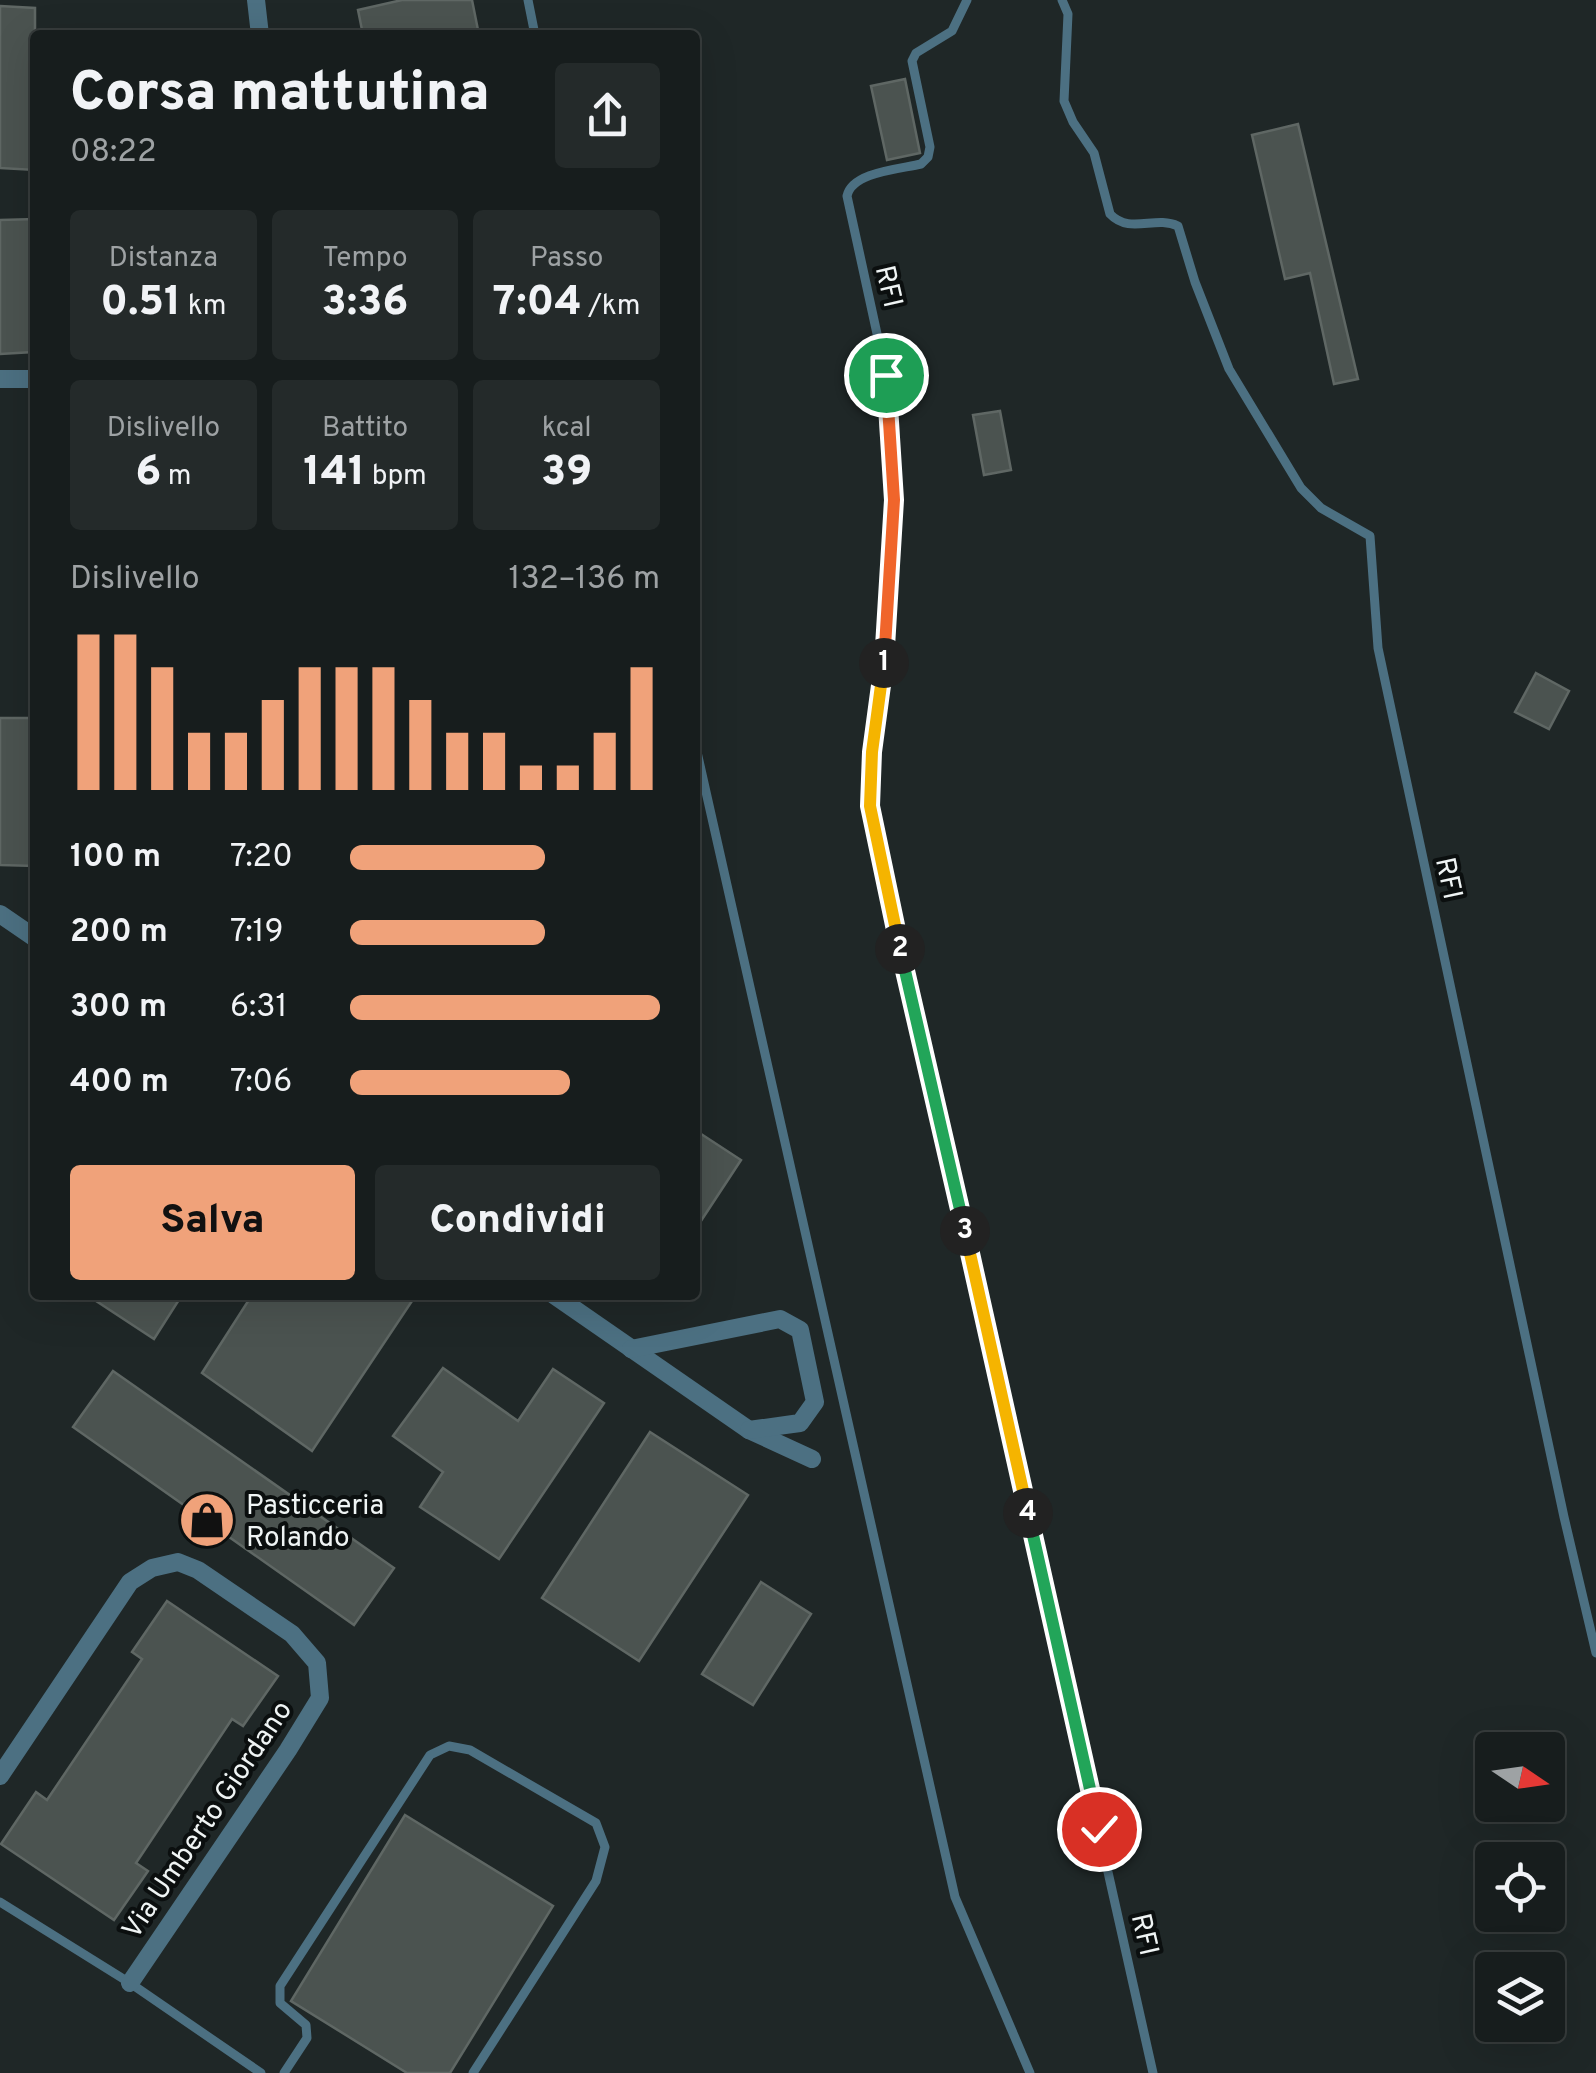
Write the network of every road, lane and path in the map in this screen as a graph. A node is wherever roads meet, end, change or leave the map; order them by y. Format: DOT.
graph roads {
  1 [pos="256,0"];
  2 [pos="528,0"];
  3 [pos="967,0"];
  4 [pos="1062,0"];
  5 [pos="259,30"];
  6 [pos="535,30"];
  7 [pos="0,379"];
  8 [pos="30,379"];
  9 [pos="700,765"];
  10 [pos="0,914"];
  11 [pos="30,935"];
  12 [pos="561,1300"];
  13 [pos="632,1349"];
  14 [pos="749,1430"];
  15 [pos="812,1459"];
  16 [pos="1596,1652"];
  17 [pos="0,1776"];
  18 [pos="0,1902"];
  19 [pos="130,1982"];
  20 [pos="262,2073"];
  21 [pos="284,2073"];
  22 [pos="474,2073"];
  23 [pos="1030,2073"];
  24 [pos="1153,2073"];
  1 -- 5 [label="street"];
  2 -- 6 [label="lane"];
  3 -- 24 [label="lane, RFI"];
  4 -- 16 [label="lane, RFI"];
  7 -- 8 [label="street"];
  9 -- 23 [label="lane"];
  10 -- 11 [label="street"];
  12 -- 13 [label="street"];
  13 -- 14 [label="street"];
  13 -- 14 [label="street"];
  14 -- 15 [label="street"];
  17 -- 19 [label="street, Via Umberto Giordano"];
  18 -- 19 [label="lane"];
  19 -- 20 [label="lane"];
  21 -- 22 [label="lane"];
}
